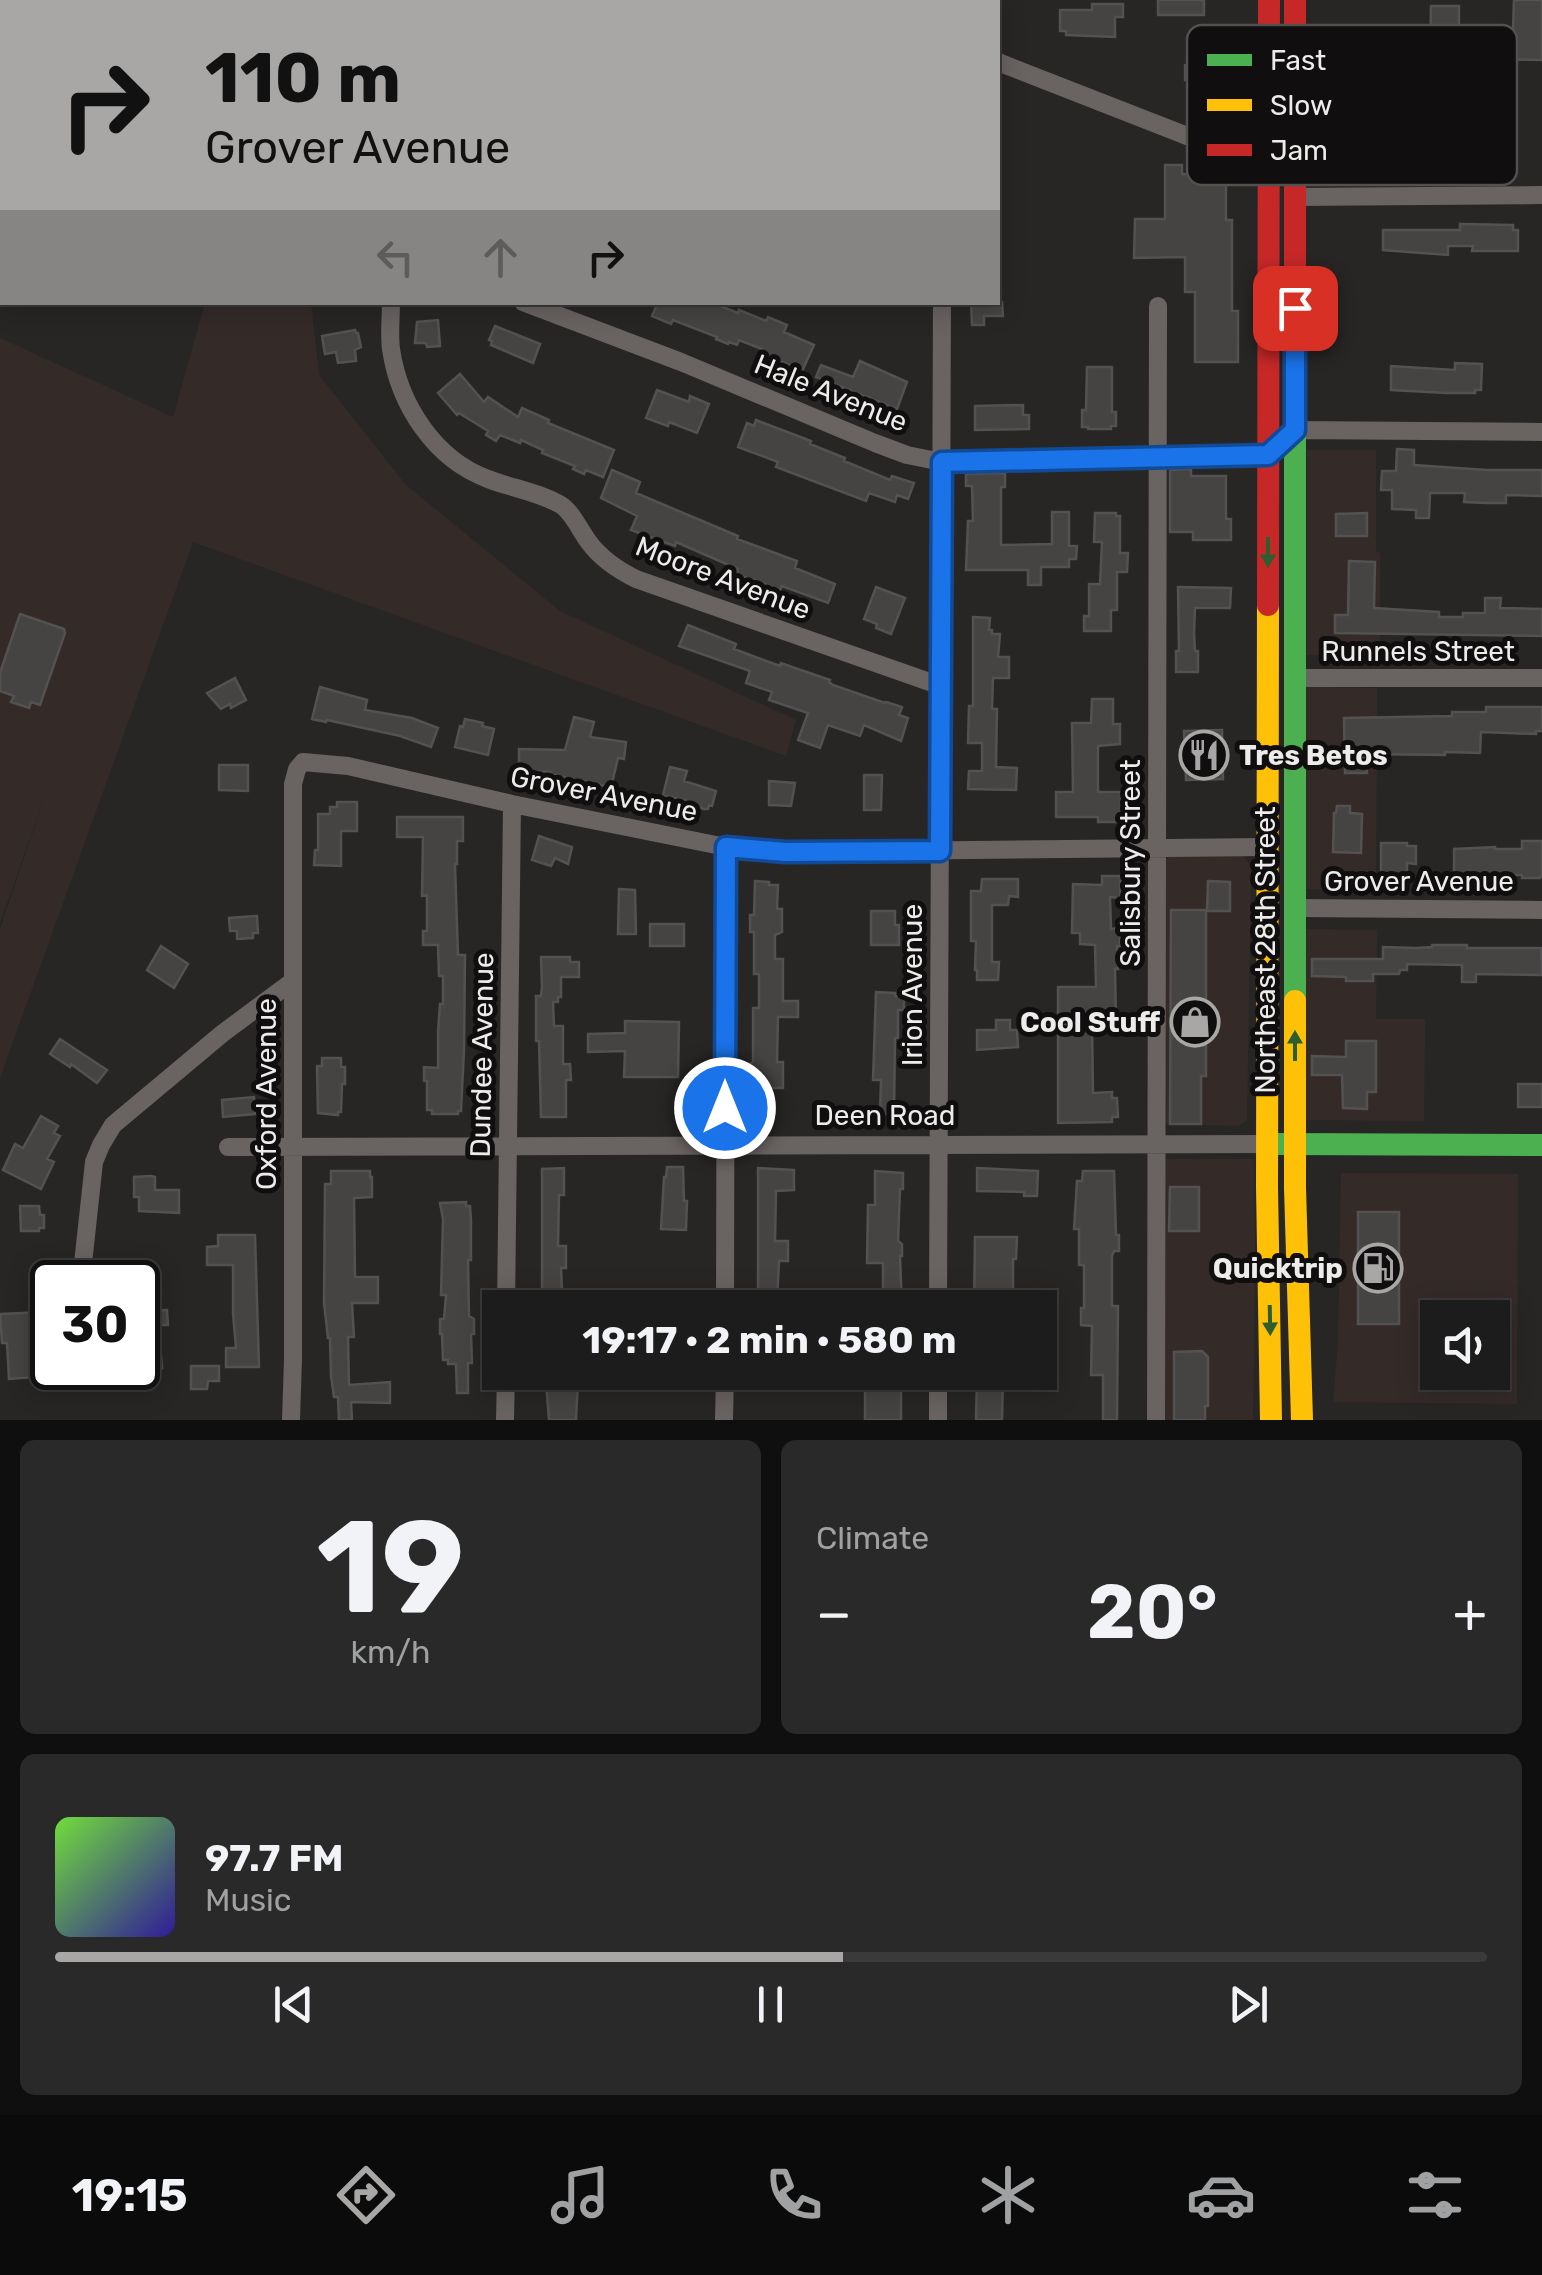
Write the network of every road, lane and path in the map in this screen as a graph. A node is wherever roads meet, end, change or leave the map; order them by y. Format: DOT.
graph roads {
  1 [pos="1000,63"];
  2 [pos="1187,136"];
  3 [pos="1268,185"];
  4 [pos="1282,185"];
  5 [pos="1295,185"];
  6 [pos="1542,195"];
  7 [pos="1295,197"];
  8 [pos="391,305"];
  9 [pos="531,305"];
  10 [pos="942,305"];
  11 [pos="1158,306"];
  12 [pos="1295,345"];
  13 [pos="1295,430"];
  14 [pos="1542,432"];
  15 [pos="1268,455"];
  16 [pos="1159,458"];
  17 [pos="942,462"];
  18 [pos="1295,678"];
  19 [pos="1542,678"];
  20 [pos="941,686"];
  21 [pos="297,769"];
  22 [pos="512,804"];
  23 [pos="726,847"];
  24 [pos="1267,847"];
  25 [pos="1157,848"];
  26 [pos="940,851"];
  27 [pos="1295,908"];
  28 [pos="1542,910"];
  29 [pos="293,980"];
  30 [pos="1157,1144"];
  31 [pos="1267,1144"];
  32 [pos="1295,1144"];
  33 [pos="939,1145"];
  34 [pos="1542,1145"];
  35 [pos="294,1146"];
  36 [pos="508,1146"];
  37 [pos="725,1146"];
  38 [pos="228,1147"];
  39 [pos="83,1260"];
  40 [pos="506,1290"];
  41 [pos="725,1290"];
  42 [pos="938,1290"];
  43 [pos="506,1390"];
  44 [pos="724,1390"];
  45 [pos="938,1390"];
  46 [pos="1302,1408"];
  47 [pos="1271,1415"];
  48 [pos="291,1420"];
  49 [pos="505,1420"];
  50 [pos="724,1420"];
  51 [pos="938,1420"];
  52 [pos="1156,1420"];
  1 -- 2 [label="street"];
  3 -- 15 [label="main road, Northeast 28th Street"];
  4 -- 12 [label="main road"];
  5 -- 7 [label="main road, Northeast 28th Street"];
  6 -- 7 [label="street"];
  7 -- 12 [label="main road, Northeast 28th Street"];
  8 -- 20 [label="street, Moore Avenue"];
  9 -- 17 [label="street, Hale Avenue"];
  10 -- 17 [label="street, Irion Avenue"];
  11 -- 16 [label="street, Salisbury Street"];
  12 -- 13 [label="main road, Northeast 28th Street"];
  13 -- 14 [label="street"];
  13 -- 15 [label="street"];
  13 -- 18 [label="main road, Northeast 28th Street"];
  15 -- 16 [label="street, Hale Avenue"];
  15 -- 24 [label="main road, Northeast 28th Street, one-way"];
  16 -- 17 [label="street, Hale Avenue"];
  16 -- 25 [label="street, Salisbury Street"];
  17 -- 20 [label="street, Irion Avenue"];
  18 -- 19 [label="street, Runnels Street"];
  18 -- 27 [label="main road, Northeast 28th Street"];
  20 -- 26 [label="street, Irion Avenue"];
  21 -- 22 [label="street, Grover Avenue"];
  21 -- 29 [label="street, Oxford Avenue"];
  22 -- 23 [label="street, Grover Avenue"];
  22 -- 36 [label="street, Dundee Avenue"];
  23 -- 26 [label="street, Grover Avenue"];
  23 -- 37 [label="street"];
  24 -- 25 [label="street, Grover Avenue"];
  24 -- 31 [label="main road, Northeast 28th Street"];
  25 -- 26 [label="street, Grover Avenue"];
  25 -- 30 [label="street, Salisbury Street"];
  26 -- 33 [label="street, Irion Avenue"];
  27 -- 28 [label="street, Grover Avenue"];
  32 -- 27 [label="main road, Northeast 28th Street, one-way"];
  29 -- 35 [label="street, Oxford Avenue"];
  29 -- 39 [label="street"];
  30 -- 31 [label="street, Deen Road"];
  30 -- 33 [label="street, Deen Road"];
  30 -- 52 [label="street, Salisbury Street"];
  31 -- 32 [label="main road, Deen Road"];
  31 -- 47 [label="main road, Northeast 28th Street, one-way"];
  32 -- 34 [label="main road, Deen Road"];
  32 -- 46 [label="main road, Northeast 28th Street"];
  33 -- 37 [label="street, Deen Road"];
  33 -- 42 [label="street, Irion Avenue"];
  35 -- 36 [label="street, Deen Road"];
  35 -- 38 [label="street, Deen Road"];
  35 -- 48 [label="street, Oxford Avenue"];
  36 -- 37 [label="street, Deen Road"];
  36 -- 40 [label="street, Dundee Avenue"];
  37 -- 41 [label="street"];
  43 -- 49 [label="street"];
  44 -- 50 [label="street"];
  45 -- 51 [label="street"];
  46 -- 47 [label="main road"];
}
